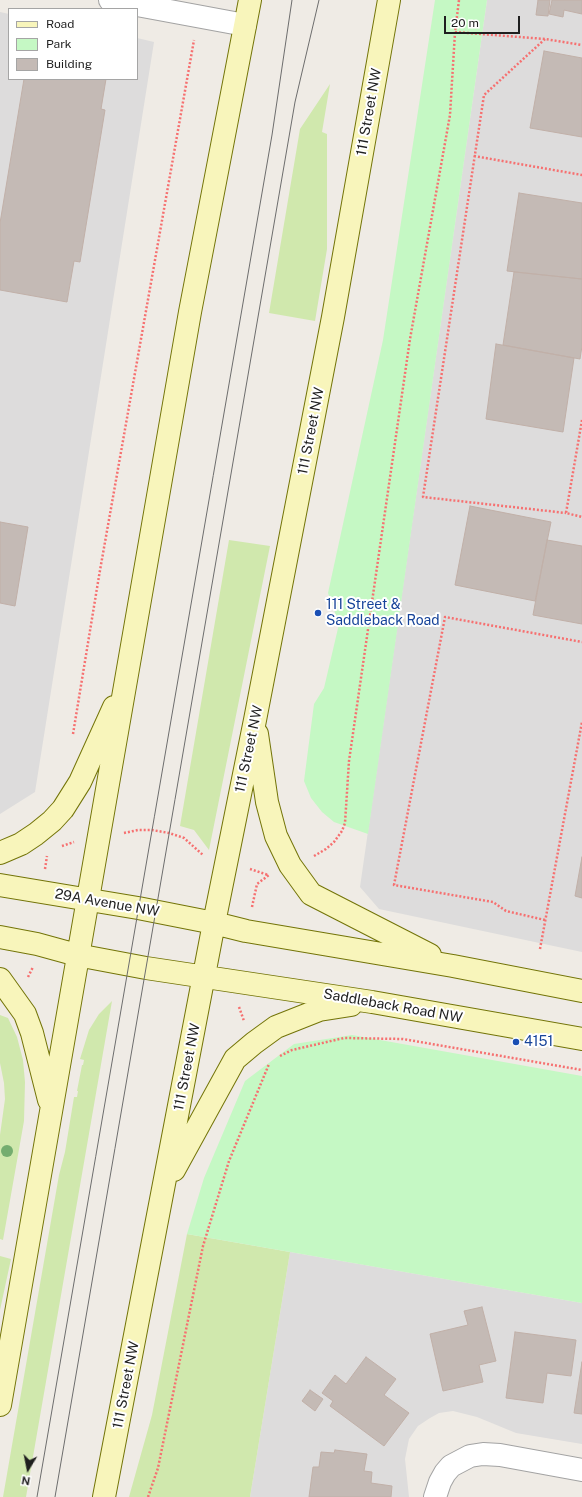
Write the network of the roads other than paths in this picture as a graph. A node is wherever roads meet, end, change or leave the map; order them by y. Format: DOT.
graph roads {
  1 [pos="110,0"];
  2 [pos="250,0"];
  3 [pos="389,0"];
  4 [pos="245,25"];
  5 [pos="128,674"];
  6 [pos="255,720"];
  7 [pos="0,853"];
  8 [pos="0,885"];
  9 [pos="88,900"];
  10 [pos="214,923"];
  11 [pos="0,937"];
  12 [pos="78,955"];
  13 [pos="453,966"];
  14 [pos="204,976"];
  15 [pos="0,979"];
  16 [pos="582,991"];
  17 [pos="372,1002"];
  18 [pos="582,1039"];
  19 [pos="51,1110"];
  20 [pos="164,1187"];
  21 [pos="0,1405"];
  22 [pos="582,1470"];
  23 [pos="104,1497"];
  24 [pos="435,1497"];
  1 -- 4 [label="street"];
  2 -- 4 [label="main road"];
  3 -- 6 [label="main road, 111 Street NW"];
  4 -- 5 [label="main road"];
  5 -- 7 [label="main road"];
  5 -- 9 [label="main road"];
  6 -- 10 [label="main road, 111 Street NW"];
  6 -- 13 [label="main road"];
  8 -- 9 [label="main road, 29A Avenue NW"];
  9 -- 10 [label="main road, 29A Avenue NW"];
  9 -- 12 [label="main road"];
  10 -- 13 [label="main road"];
  10 -- 14 [label="main road, 111 Street NW"];
  11 -- 12 [label="main road"];
  12 -- 14 [label="main road"];
  12 -- 19 [label="main road"];
  13 -- 16 [label="main road"];
  14 -- 17 [label="main road, Saddleback Road NW"];
  14 -- 20 [label="main road, 111 Street NW"];
  15 -- 19 [label="main road"];
  17 -- 18 [label="main road, Saddleback Road NW"];
  17 -- 20 [label="main road"];
  19 -- 21 [label="main road"];
  20 -- 23 [label="main road, 111 Street NW"];
  22 -- 24 [label="street"];
}
